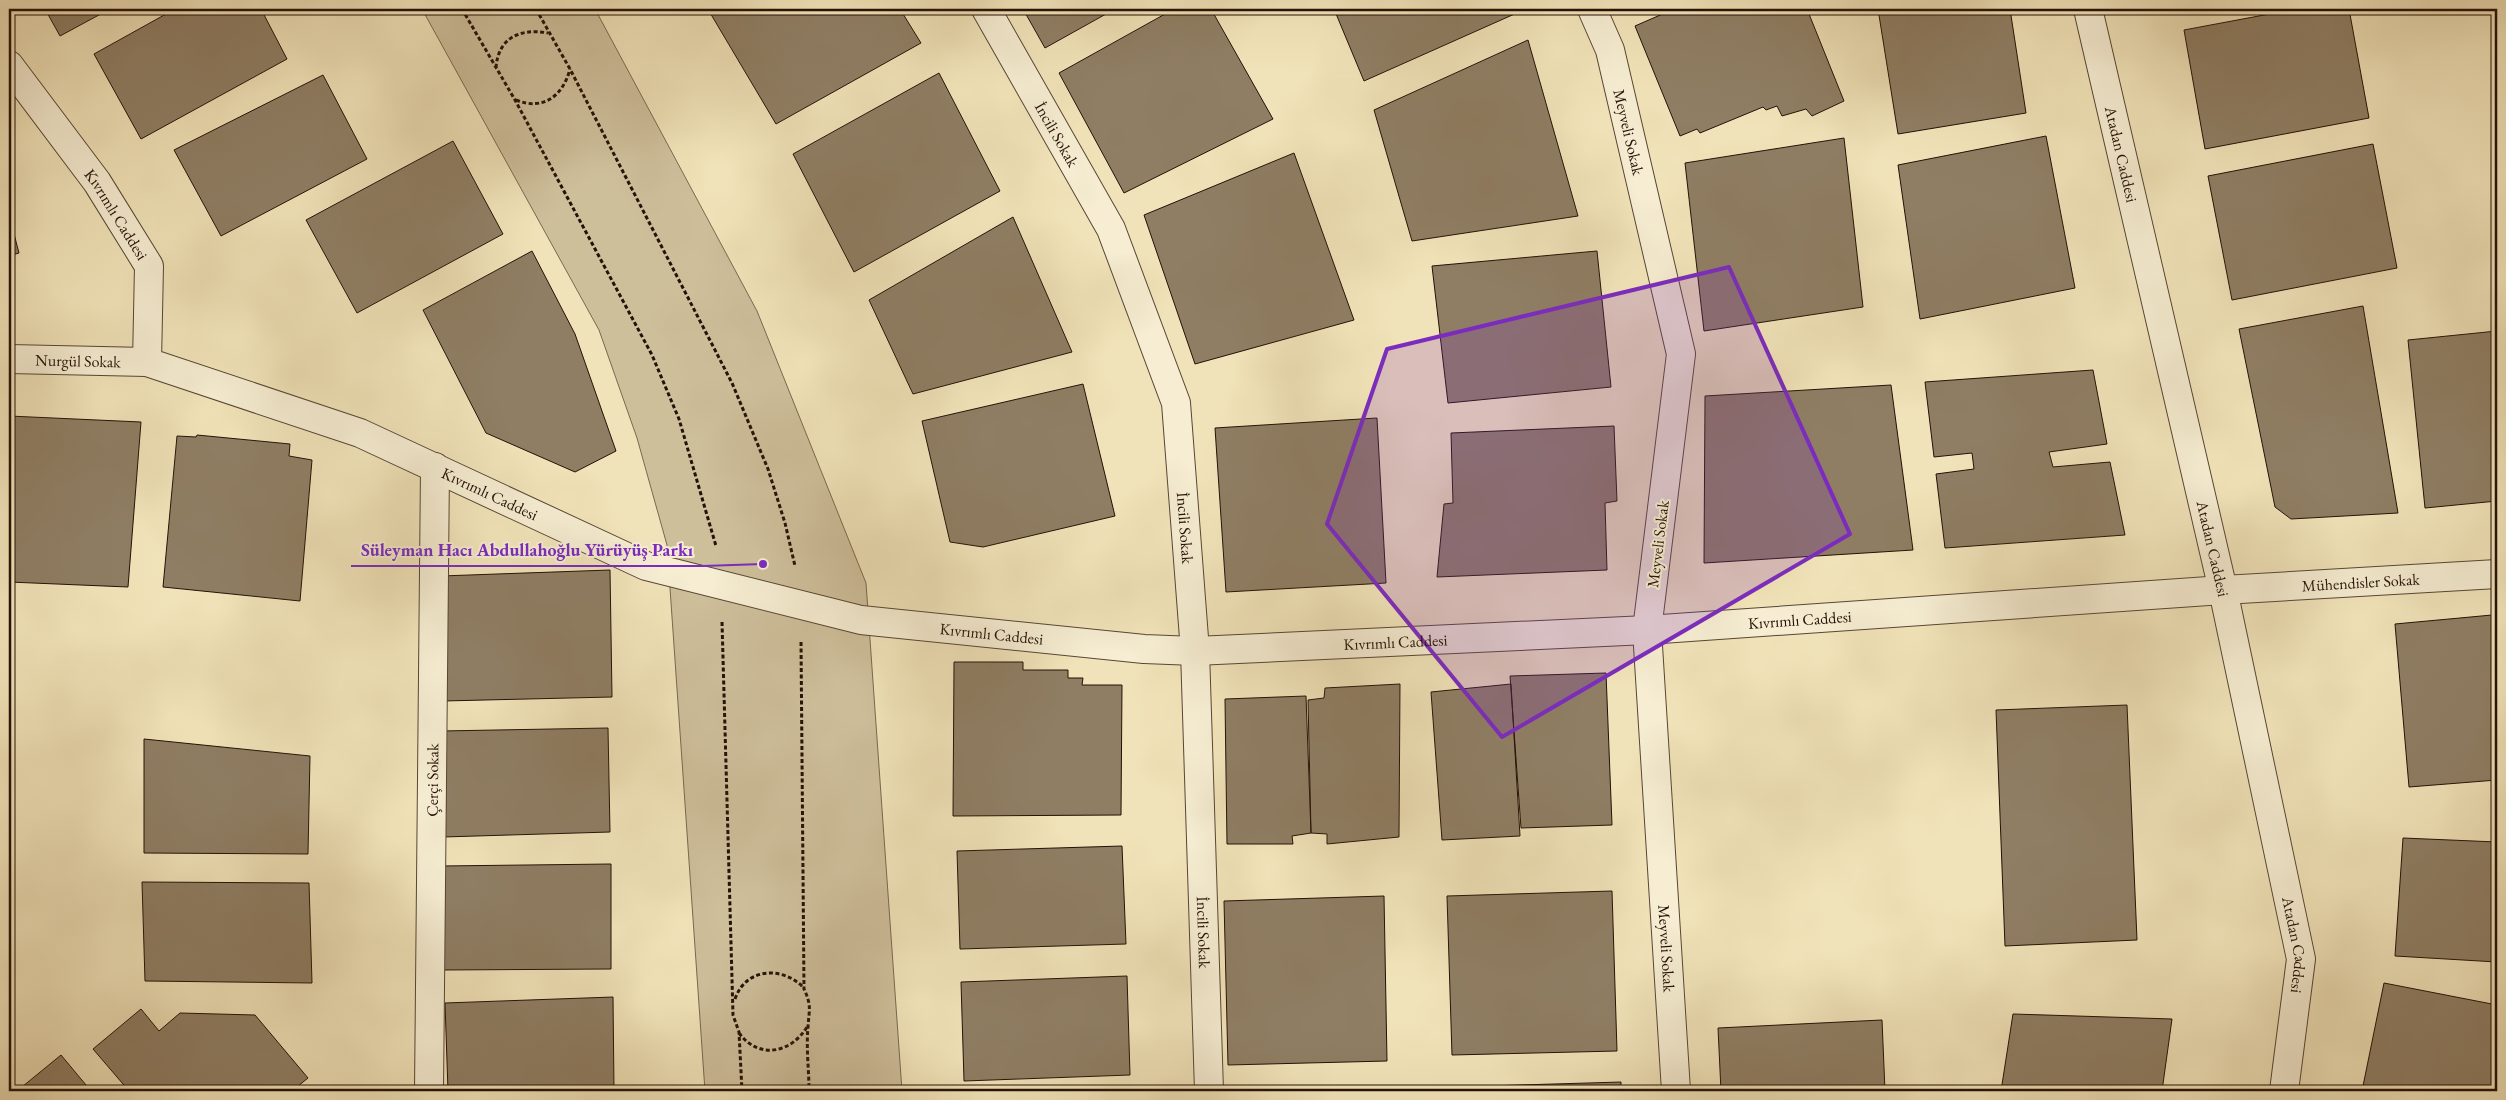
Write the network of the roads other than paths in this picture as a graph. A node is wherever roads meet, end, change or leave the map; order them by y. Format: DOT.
graph roads {
  1 [pos="986,9"];
  2 [pos="1592,9"];
  3 [pos="2088,9"];
  4 [pos="9,65"];
  5 [pos="9,359"];
  6 [pos="147,362"];
  7 [pos="435,468"];
  8 [pos="2497,574"];
  9 [pos="2224,590"];
  10 [pos="1648,630"];
  11 [pos="1195,651"];
  12 [pos="429,1091"];
  13 [pos="1209,1091"];
  14 [pos="1676,1091"];
  15 [pos="2284,1091"];
  1 -- 11 [label="street, İncili Sokak"];
  2 -- 10 [label="street, Meyveli Sokak"];
  3 -- 9 [label="street, Atadan Caddesi"];
  4 -- 6 [label="street, Kıvrımlı Caddesi"];
  5 -- 6 [label="street, Nurgül Sokak"];
  6 -- 7 [label="street, Kıvrımlı Caddesi"];
  7 -- 11 [label="street, Kıvrımlı Caddesi"];
  7 -- 12 [label="street, Çerçi Sokak"];
  8 -- 9 [label="street, Mühendisler Sokak"];
  9 -- 10 [label="street, Kıvrımlı Caddesi"];
  9 -- 15 [label="street, Atadan Caddesi"];
  10 -- 11 [label="street, Kıvrımlı Caddesi"];
  10 -- 14 [label="street, Meyveli Sokak"];
  11 -- 13 [label="street, İncili Sokak"];
}
